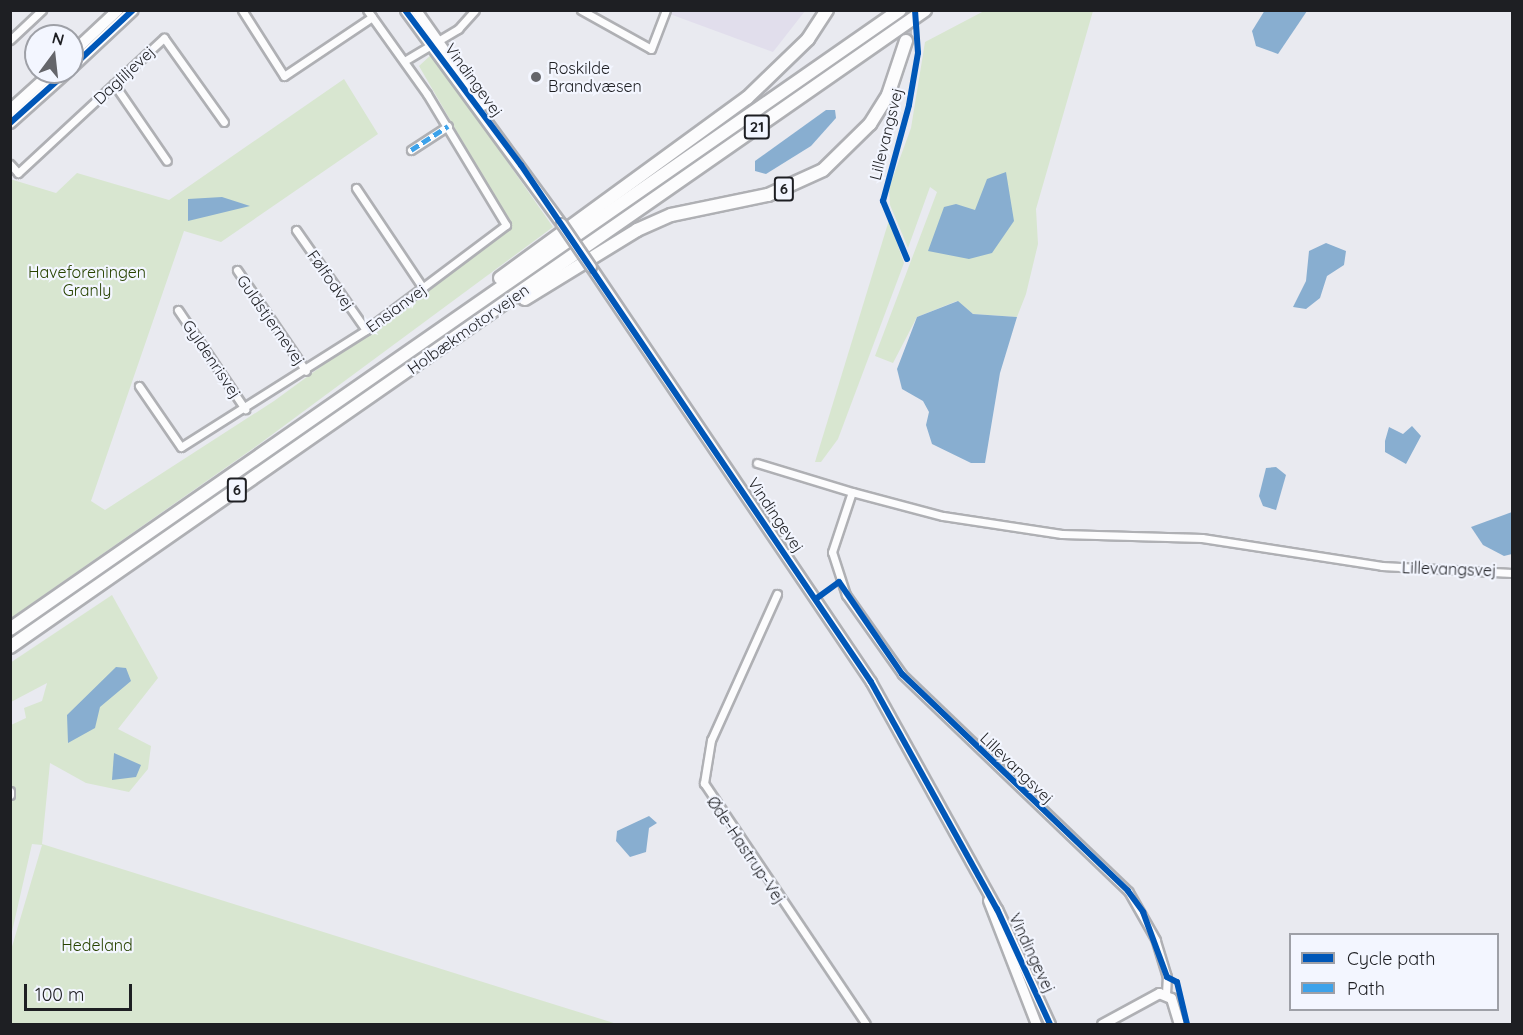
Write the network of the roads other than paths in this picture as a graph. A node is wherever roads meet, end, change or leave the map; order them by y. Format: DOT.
graph roads {
  1 [pos="42,10"];
  2 [pos="118,10"];
  3 [pos="133,10"];
  4 [pos="242,10"];
  5 [pos="367,10"];
  6 [pos="405,10"];
  7 [pos="416,10"];
  8 [pos="475,10"];
  9 [pos="580,10"];
  10 [pos="666,10"];
  11 [pos="827,10"];
  12 [pos="900,10"];
  13 [pos="925,10"];
  14 [pos="593,13"];
  15 [pos="372,17"];
  16 [pos="10,40"];
  17 [pos="906,41"];
  18 [pos="84,42"];
  19 [pos="436,44"];
  20 [pos="84,56"];
  21 [pos="406,60"];
  22 [pos="39,84"];
  23 [pos="54,84"];
  24 [pos="114,84"];
  25 [pos="10,110"];
  26 [pos="224,122"];
  27 [pos="10,123"];
  28 [pos="448,126"];
  29 [pos="411,150"];
  30 [pos="167,161"];
  31 [pos="10,164"];
  32 [pos="356,188"];
  33 [pos="296,230"];
  34 [pos="237,270"];
  35 [pos="423,288"];
  36 [pos="178,310"];
  37 [pos="366,330"];
  38 [pos="463,332"];
  39 [pos="416,347"];
  40 [pos="306,370"];
  41 [pos="139,386"];
  42 [pos="245,409"];
  43 [pos="757,463"];
  44 [pos="852,492"];
  45 [pos="1512,573"];
  46 [pos="777,594"];
  47 [pos="10,629"];
  48 [pos="10,647"];
  49 [pos="987,895"];
  50 [pos="1166,994"];
  51 [pos="866,1024"];
  52 [pos="1036,1024"];
  53 [pos="1050,1024"];
  54 [pos="1102,1024"];
  55 [pos="1179,1024"];
  1 -- 16 [label="street"];
  2 -- 18 [label="main road"];
  3 -- 20 [label="main road"];
  4 -- 15 [label="street"];
  5 -- 15 [label="street, Ensianvej"];
  6 -- 19 [label="main road, Vindingevej"];
  7 -- 19 [label="main road, Vindingevej"];
  8 -- 19 [label="street"];
  9 -- 14 [label="street"];
  10 -- 14 [label="street"];
  11 -- 39 [label="highway, 6"];
  12 -- 39 [label="highway, Holbækmotorvejen / 21"];
  13 -- 38 [label="highway, Holbækmotorvejen / 21"];
  15 -- 21 [label="street, Ensianvej"];
  17 -- 38 [label="highway, 6"];
  19 -- 21 [label="street"];
  19 -- 49 [label="main road, Vindingevej, bridge"];
  21 -- 28 [label="street, Ensianvej"];
  22 -- 25 [label="main road"];
  23 -- 27 [label="main road"];
  24 -- 26 [label="street, Dagliljevej"];
  24 -- 30 [label="street"];
  24 -- 31 [label="street, Dagliljevej"];
  28 -- 29 [label="street"];
  28 -- 35 [label="street, Ensianvej"];
  32 -- 35 [label="street"];
  33 -- 37 [label="street, Følfodvej"];
  34 -- 40 [label="street, Guldstjernevej"];
  35 -- 37 [label="street, Ensianvej"];
  36 -- 42 [label="street, Gyldenrisvej"];
  37 -- 40 [label="street, Ensianvej"];
  38 -- 48 [label="highway, Holbækmotorvejen / 6"];
  39 -- 47 [label="highway, Holbækmotorvejen / 6"];
  40 -- 42 [label="street, Ensianvej"];
  41 -- 42 [label="street, Ensianvej"];
  43 -- 44 [label="street, Lillevangsvej"];
  44 -- 45 [label="street, Lillevangsvej"];
  44 -- 50 [label="street, Lillevangsvej"];
  46 -- 51 [label="street, Øde-Hastrup-Vej"];
  49 -- 52 [label="main road, Vindingevej"];
  49 -- 53 [label="main road, Vindingevej"];
  50 -- 54 [label="main road"];
  50 -- 55 [label="main road"];
}
